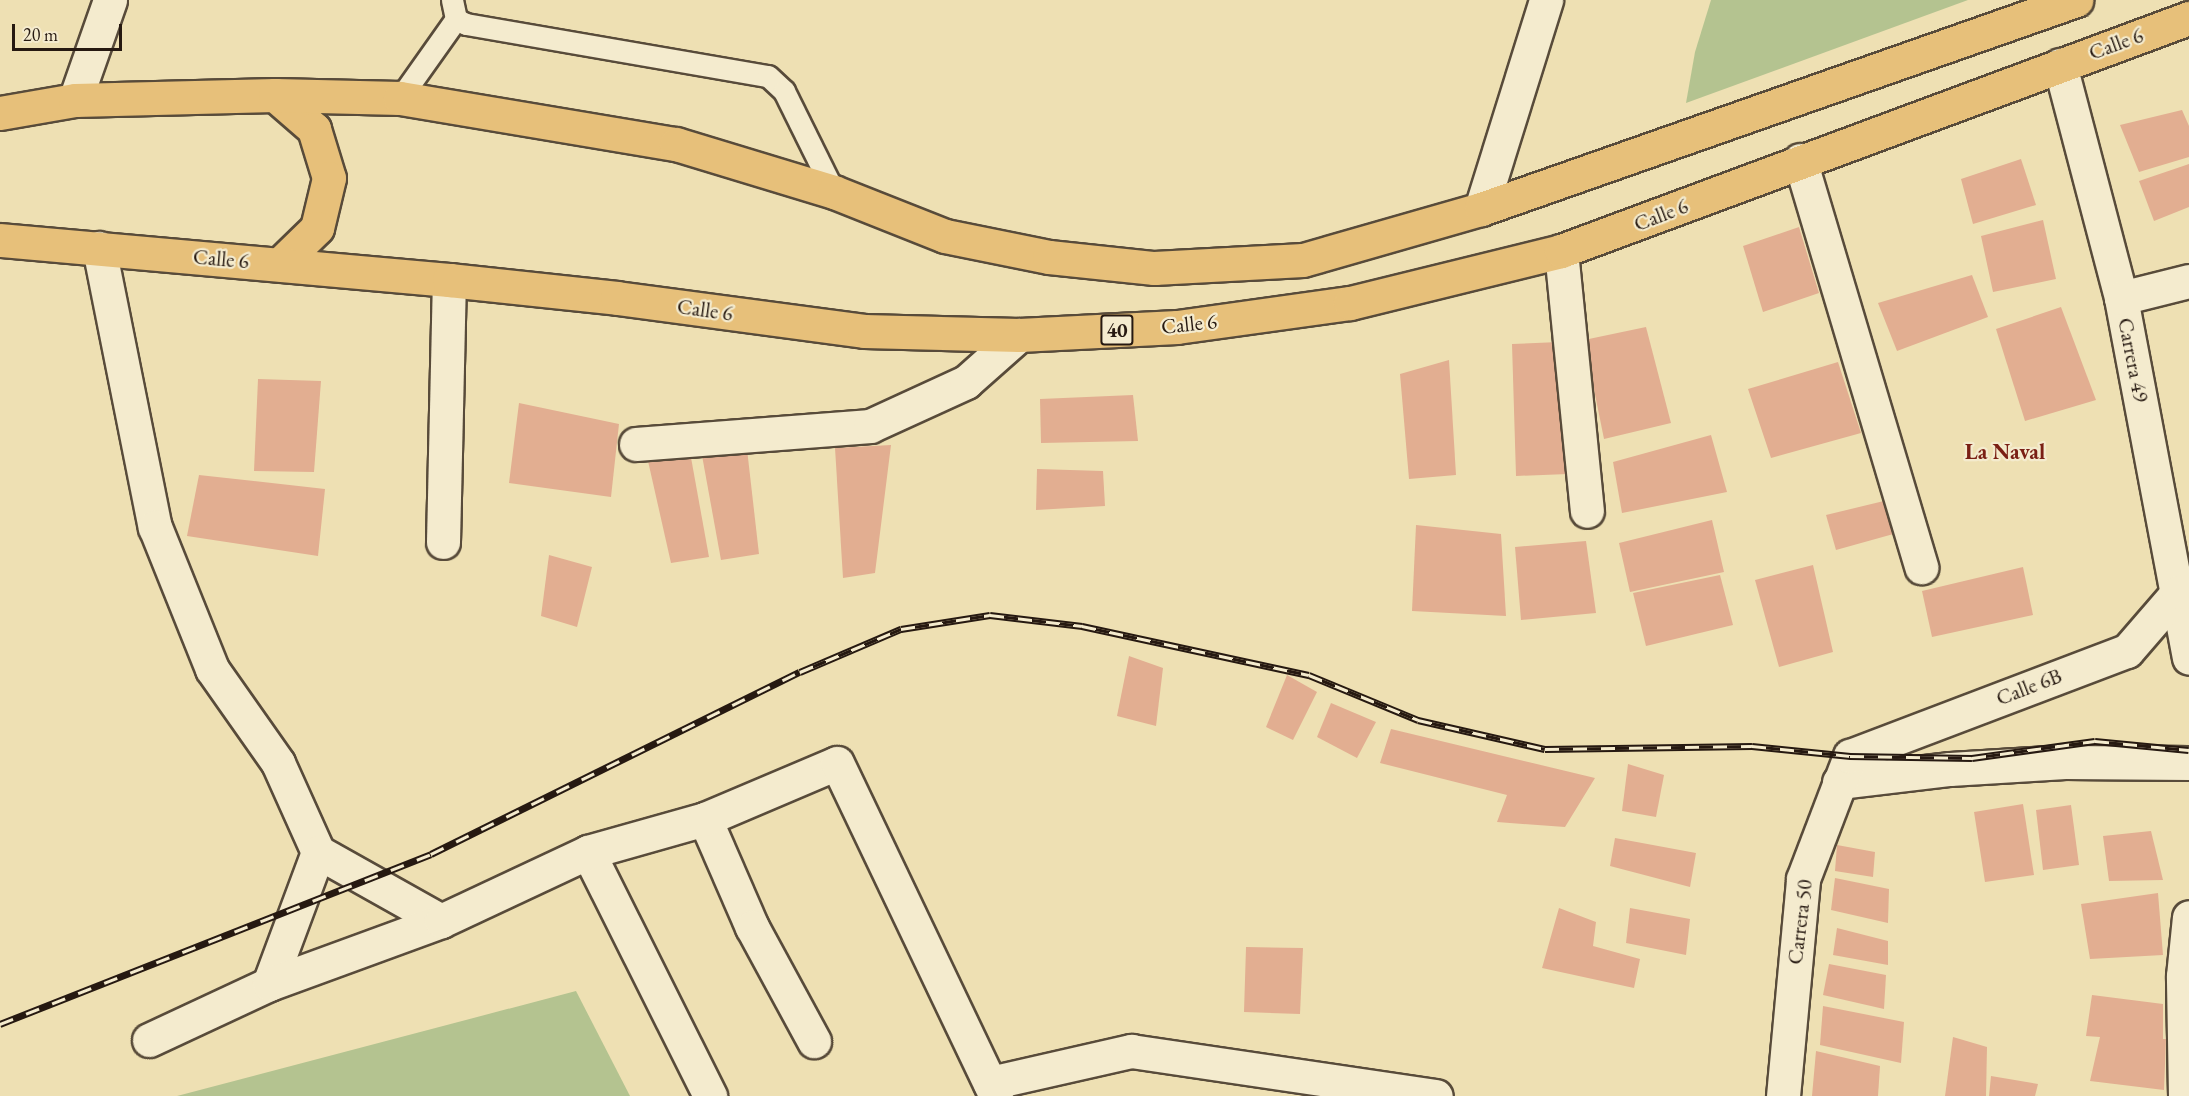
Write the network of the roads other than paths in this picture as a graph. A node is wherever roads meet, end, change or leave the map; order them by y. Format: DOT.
graph roads {
  1 [pos="110,0"];
  2 [pos="1546,0"];
  3 [pos="2076,0"];
  4 [pos="454,10"];
  5 [pos="2189,18"];
  6 [pos="2060,64"];
  7 [pos="275,95"];
  8 [pos="400,98"];
  9 [pos="75,100"];
  10 [pos="0,113"];
  11 [pos="1800,160"];
  12 [pos="834,192"];
  13 [pos="1481,209"];
  14 [pos="0,240"];
  15 [pos="99,248"];
  16 [pos="1561,251"];
  17 [pos="280,264"];
  18 [pos="449,280"];
  19 [pos="2189,281"];
  20 [pos="2121,298"];
  21 [pos="1018,335"];
  22 [pos="636,444"];
  23 [pos="1587,511"];
  24 [pos="443,542"];
  25 [pos="1921,567"];
  26 [pos="2184,592"];
  27 [pos="2189,658"];
  28 [pos="2189,763"];
  29 [pos="1845,769"];
  30 [pos="705,819"];
  31 [pos="318,852"];
  32 [pos="588,852"];
  33 [pos="2189,917"];
  34 [pos="441,921"];
  35 [pos="268,984"];
  36 [pos="149,1040"];
  37 [pos="814,1041"];
  38 [pos="993,1089"];
  39 [pos="710,1096"];
  40 [pos="1436,1096"];
  41 [pos="1783,1096"];
  42 [pos="2185,1096"];
  1 -- 9 [label="street"];
  2 -- 13 [label="street"];
  3 -- 13 [label="highway"];
  4 -- 8 [label="lane"];
  4 -- 12 [label="lane"];
  5 -- 6 [label="highway, Calle 6 / 40"];
  6 -- 11 [label="highway, Calle 6 / 40"];
  6 -- 20 [label="street, Carrera 49"];
  7 -- 8 [label="highway"];
  7 -- 9 [label="highway"];
  7 -- 17 [label="highway"];
  8 -- 12 [label="highway"];
  9 -- 10 [label="highway"];
  11 -- 16 [label="highway, Calle 6 / 40"];
  11 -- 25 [label="street"];
  12 -- 13 [label="highway"];
  14 -- 15 [label="highway, Calle 6 / 40"];
  15 -- 17 [label="highway, Calle 6 / 40"];
  15 -- 31 [label="street"];
  16 -- 21 [label="highway, Calle 6 / 40"];
  16 -- 23 [label="street"];
  17 -- 18 [label="highway, Calle 6 / 40"];
  18 -- 21 [label="highway, Calle 6 / 40"];
  18 -- 24 [label="street"];
  19 -- 20 [label="street"];
  20 -- 26 [label="street, Carrera 49"];
  21 -- 22 [label="street"];
  26 -- 27 [label="street, Carrera 49"];
  26 -- 29 [label="street, Calle 6B"];
  28 -- 29 [label="street"];
  29 -- 41 [label="street, Carrera 50"];
  30 -- 32 [label="street"];
  30 -- 37 [label="street"];
  30 -- 38 [label="street"];
  31 -- 34 [label="street"];
  31 -- 35 [label="street"];
  32 -- 34 [label="street"];
  32 -- 39 [label="street"];
  33 -- 42 [label="street"];
  34 -- 35 [label="street"];
  35 -- 36 [label="street"];
  38 -- 40 [label="street"];
}
